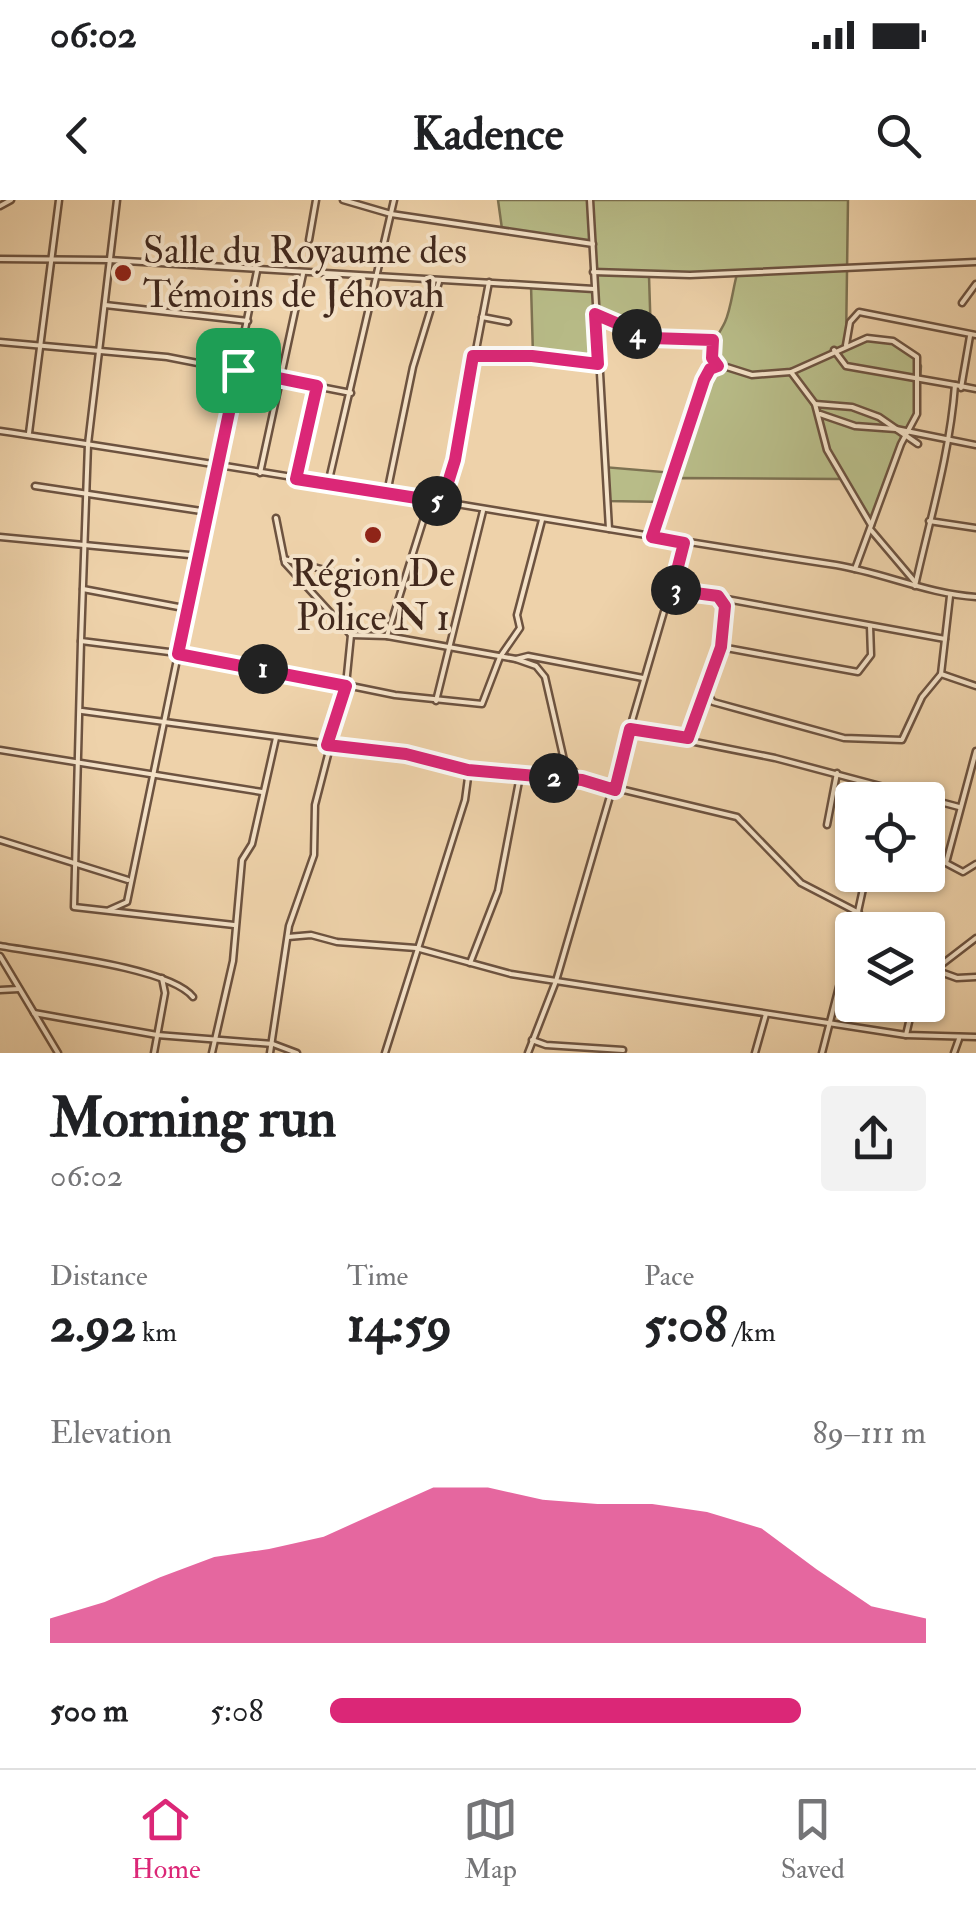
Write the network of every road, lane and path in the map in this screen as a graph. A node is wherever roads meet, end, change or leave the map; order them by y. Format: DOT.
graph roads {
  1 [pos="11,200"];
  2 [pos="59,200"];
  3 [pos="117,200"];
  4 [pos="316,200"];
  5 [pos="342,200"];
  6 [pos="394,200"];
  7 [pos="590,200"];
  8 [pos="0,206"];
  9 [pos="391,214"];
  10 [pos="309,240"];
  11 [pos="593,244"];
  12 [pos="0,259"];
  13 [pos="51,260"];
  14 [pos="108,260"];
  15 [pos="976,262"];
  16 [pos="257,271"];
  17 [pos="593,272"];
  18 [pos="304,274"];
  19 [pos="378,278"];
  20 [pos="439,282"];
  21 [pos="489,282"];
  22 [pos="976,284"];
  23 [pos="594,289"];
  24 [pos="962,303"];
  25 [pos="105,306"];
  26 [pos="595,314"];
  27 [pos="482,318"];
  28 [pos="248,321"];
  29 [pos="508,322"];
  30 [pos="973,335"];
  31 [pos="0,342"];
  32 [pos="41,342"];
  33 [pos="846,345"];
  34 [pos="102,348"];
  35 [pos="834,350"];
  36 [pos="473,356"];
  37 [pos="598,364"];
  38 [pos="718,366"];
  39 [pos="238,370"];
  40 [pos="791,372"];
  41 [pos="282,378"];
  42 [pos="918,379"];
  43 [pos="317,386"];
  44 [pos="958,387"];
  45 [pos="976,389"];
  46 [pos="351,393"];
  47 [pos="816,404"];
  48 [pos="820,414"];
  49 [pos="890,428"];
  50 [pos="0,431"];
  51 [pos="910,432"];
  52 [pos="29,435"];
  53 [pos="906,439"];
  54 [pos="948,439"];
  55 [pos="88,444"];
  56 [pos="918,444"];
  57 [pos="976,446"];
  58 [pos="215,465"];
  59 [pos="260,473"];
  60 [pos="296,479"];
  61 [pos="328,484"];
  62 [pos="35,486"];
  63 [pos="86,492"];
  64 [pos="387,494"];
  65 [pos="430,500"];
  66 [pos="442,502"];
  67 [pos="483,510"];
  68 [pos="208,512"];
  69 [pos="276,518"];
  70 [pos="542,520"];
  71 [pos="929,520"];
  72 [pos="610,528"];
  73 [pos="871,528"];
  74 [pos="976,528"];
  75 [pos="0,537"];
  76 [pos="652,537"];
  77 [pos="85,543"];
  78 [pos="684,543"];
  79 [pos="200,556"];
  80 [pos="284,560"];
  81 [pos="855,569"];
  82 [pos="401,584"];
  83 [pos="915,584"];
  84 [pos="83,589"];
  85 [pos="672,590"];
  86 [pos="718,596"];
  87 [pos="950,596"];
  88 [pos="976,598"];
  89 [pos="190,609"];
  90 [pos="870,626"];
  91 [pos="351,635"];
  92 [pos="388,636"];
  93 [pos="945,640"];
  94 [pos="82,642"];
  95 [pos="721,647"];
  96 [pos="446,649"];
  97 [pos="178,654"];
  98 [pos="500,656"];
  99 [pos="516,659"];
  100 [pos="941,674"];
  101 [pos="643,678"];
  102 [pos="346,686"];
  103 [pos="976,686"];
  104 [pos="706,692"];
  105 [pos="436,701"];
  106 [pos="82,712"];
  107 [pos="163,723"];
  108 [pos="630,729"];
  109 [pos="276,738"];
  110 [pos="688,738"];
  111 [pos="327,745"];
  112 [pos="0,750"];
  113 [pos="976,751"];
  114 [pos="78,765"];
  115 [pos="468,770"];
  116 [pos="837,773"];
  117 [pos="520,775"];
  118 [pos="152,776"];
  119 [pos="582,780"];
  120 [pos="867,782"];
  121 [pos="615,790"];
  122 [pos="262,792"];
  123 [pos="945,803"];
  124 [pos="959,806"];
  125 [pos="827,825"];
  126 [pos="0,840"];
  127 [pos="75,862"];
  128 [pos="976,864"];
  129 [pos="128,880"];
  130 [pos="108,910"];
  131 [pos="857,912"];
  132 [pos="234,925"];
  133 [pos="288,936"];
  134 [pos="976,938"];
  135 [pos="0,946"];
  136 [pos="416,948"];
  137 [pos="0,956"];
  138 [pos="945,960"];
  139 [pos="470,964"];
  140 [pos="945,974"];
  141 [pos="976,977"];
  142 [pos="162,978"];
  143 [pos="556,980"];
  144 [pos="0,990"];
  145 [pos="20,990"];
  146 [pos="194,997"];
  147 [pos="835,999"];
  148 [pos="34,1013"];
  149 [pos="766,1014"];
  150 [pos="829,1021"];
  151 [pos="909,1022"];
  152 [pos="906,1034"];
  153 [pos="158,1036"];
  154 [pos="960,1037"];
  155 [pos="976,1037"];
  156 [pos="532,1040"];
  157 [pos="215,1042"];
  158 [pos="273,1044"];
  159 [pos="623,1050"];
  160 [pos="58,1053"];
  161 [pos="154,1053"];
  162 [pos="212,1053"];
  163 [pos="270,1053"];
  164 [pos="297,1053"];
  165 [pos="384,1053"];
  166 [pos="528,1053"];
  167 [pos="756,1053"];
  168 [pos="822,1053"];
  169 [pos="954,1053"];
  1 -- 8 [label="street"];
  2 -- 13 [label="street"];
  3 -- 14 [label="street"];
  4 -- 10 [label="street"];
  5 -- 9 [label="street"];
  6 -- 9 [label="street"];
  7 -- 11 [label="street"];
  9 -- 11 [label="street"];
  9 -- 19 [label="street"];
  11 -- 17 [label="street"];
  12 -- 13 [label="street"];
  13 -- 14 [label="street"];
  13 -- 32 [label="street"];
  14 -- 16 [label="street"];
  14 -- 25 [label="street"];
  15 -- 17 [label="street"];
  16 -- 18 [label="street"];
  16 -- 28 [label="street"];
  17 -- 23 [label="street"];
  18 -- 19 [label="street"];
  18 -- 41 [label="street"];
  19 -- 20 [label="street"];
  19 -- 46 [label="street"];
  20 -- 21 [label="street"];
  20 -- 64 [label="street"];
  21 -- 23 [label="street"];
  21 -- 27 [label="street"];
  22 -- 24 [label="street"];
  23 -- 26 [label="street"];
  25 -- 28 [label="street"];
  25 -- 34 [label="street"];
  26 -- 37 [label="street"];
  26 -- 38 [label="street"];
  27 -- 29 [label="street"];
  27 -- 36 [label="street"];
  28 -- 39 [label="street"];
  30 -- 33 [label="street"];
  30 -- 44 [label="street"];
  31 -- 32 [label="street"];
  32 -- 34 [label="street"];
  32 -- 52 [label="street"];
  33 -- 35 [label="street"];
  33 -- 42 [label="street"];
  34 -- 39 [label="street"];
  34 -- 55 [label="street"];
  35 -- 40 [label="street"];
  35 -- 42 [label="street"];
  36 -- 37 [label="street"];
  36 -- 66 [label="street"];
  37 -- 72 [label="street"];
  38 -- 40 [label="street"];
  38 -- 76 [label="street"];
  39 -- 41 [label="street"];
  39 -- 58 [label="street"];
  40 -- 47 [label="street"];
  41 -- 43 [label="street"];
  41 -- 59 [label="street"];
  42 -- 44 [label="street"];
  42 -- 51 [label="street"];
  43 -- 46 [label="street"];
  43 -- 60 [label="street"];
  44 -- 45 [label="street"];
  44 -- 54 [label="street"];
  46 -- 61 [label="street"];
  47 -- 48 [label="street"];
  47 -- 49 [label="street"];
  48 -- 49 [label="street"];
  48 -- 73 [label="street"];
  49 -- 51 [label="street"];
  49 -- 53 [label="street"];
  50 -- 52 [label="street"];
  51 -- 53 [label="street"];
  51 -- 54 [label="street"];
  52 -- 55 [label="street"];
  53 -- 56 [label="street"];
  53 -- 73 [label="street"];
  54 -- 57 [label="street"];
  54 -- 71 [label="street"];
  55 -- 58 [label="street"];
  55 -- 63 [label="street"];
  58 -- 59 [label="street"];
  58 -- 68 [label="street"];
  59 -- 60 [label="street"];
  60 -- 61 [label="street"];
  61 -- 64 [label="street"];
  62 -- 63 [label="street"];
  63 -- 68 [label="street"];
  63 -- 77 [label="street"];
  64 -- 65 [label="street"];
  65 -- 66 [label="street"];
  65 -- 82 [label="street"];
  66 -- 67 [label="street"];
  67 -- 70 [label="street"];
  67 -- 96 [label="street"];
  68 -- 79 [label="street"];
  69 -- 80 [label="street"];
  70 -- 72 [label="street"];
  70 -- 98 [label="street"];
  71 -- 74 [label="street"];
  71 -- 83 [label="street"];
  72 -- 76 [label="street"];
  73 -- 81 [label="street"];
  73 -- 83 [label="street"];
  75 -- 77 [label="street"];
  76 -- 78 [label="street"];
  77 -- 79 [label="street"];
  77 -- 84 [label="street"];
  78 -- 81 [label="street"];
  78 -- 85 [label="street"];
  79 -- 89 [label="street"];
  80 -- 82 [label="street"];
  80 -- 91 [label="street"];
  81 -- 83 [label="street"];
  82 -- 92 [label="street"];
  83 -- 87 [label="street"];
  84 -- 89 [label="street"];
  84 -- 94 [label="street"];
  85 -- 86 [label="street"];
  85 -- 101 [label="street"];
  86 -- 90 [label="street"];
  86 -- 95 [label="street"];
  87 -- 88 [label="street"];
  87 -- 93 [label="street"];
  89 -- 97 [label="street"];
  90 -- 93 [label="street"];
  90 -- 95 [label="street"];
  91 -- 92 [label="street"];
  91 -- 102 [label="street"];
  92 -- 96 [label="street"];
  93 -- 100 [label="street"];
  94 -- 97 [label="street"];
  94 -- 106 [label="street"];
  95 -- 104 [label="street"];
  96 -- 98 [label="street"];
  96 -- 105 [label="street"];
  97 -- 102 [label="street"];
  97 -- 107 [label="street"];
  98 -- 99 [label="street"];
  98 -- 105 [label="street"];
  99 -- 101 [label="street"];
  99 -- 119 [label="street"];
  100 -- 103 [label="street"];
  100 -- 104 [label="street"];
  101 -- 108 [label="street"];
  102 -- 105 [label="street"];
  102 -- 111 [label="street"];
  104 -- 110 [label="street"];
  106 -- 107 [label="street"];
  106 -- 114 [label="street"];
  107 -- 109 [label="street"];
  107 -- 118 [label="street"];
  108 -- 110 [label="street"];
  108 -- 121 [label="street"];
  109 -- 111 [label="street"];
  109 -- 122 [label="street"];
  110 -- 116 [label="street"];
  111 -- 115 [label="street"];
  111 -- 133 [label="street"];
  112 -- 114 [label="street"];
  113 -- 124 [label="street"];
  114 -- 118 [label="street"];
  114 -- 127 [label="street"];
  115 -- 117 [label="street"];
  115 -- 136 [label="street"];
  116 -- 120 [label="street"];
  116 -- 125 [label="street"];
  117 -- 119 [label="street"];
  117 -- 139 [label="street"];
  118 -- 122 [label="street"];
  118 -- 129 [label="street"];
  119 -- 121 [label="street"];
  121 -- 131 [label="street"];
  121 -- 143 [label="street"];
  122 -- 132 [label="street"];
  123 -- 124 [label="street"];
  124 -- 128 [label="street"];
  126 -- 127 [label="street"];
  127 -- 129 [label="street"];
  127 -- 130 [label="street"];
  129 -- 130 [label="street"];
  130 -- 132 [label="street"];
  132 -- 157 [label="street"];
  133 -- 136 [label="street"];
  133 -- 158 [label="street"];
  134 -- 138 [label="street"];
  135 -- 142 [label="street"];
  136 -- 139 [label="street"];
  136 -- 165 [label="street"];
  137 -- 145 [label="street"];
  139 -- 143 [label="street"];
  140 -- 141 [label="street"];
  142 -- 146 [label="street"];
  142 -- 153 [label="street"];
  143 -- 149 [label="street"];
  143 -- 156 [label="street"];
  144 -- 145 [label="street"];
  145 -- 148 [label="street"];
  147 -- 150 [label="street"];
  148 -- 153 [label="street"];
  148 -- 160 [label="street"];
  149 -- 150 [label="street"];
  149 -- 167 [label="street"];
  150 -- 152 [label="street"];
  150 -- 168 [label="street"];
  151 -- 152 [label="street"];
  152 -- 154 [label="street"];
  153 -- 157 [label="street"];
  153 -- 161 [label="street"];
  154 -- 155 [label="street"];
  154 -- 169 [label="street"];
  156 -- 159 [label="street"];
  156 -- 166 [label="street"];
  157 -- 158 [label="street"];
  157 -- 162 [label="street"];
  158 -- 163 [label="street"];
  158 -- 164 [label="street"];
}
